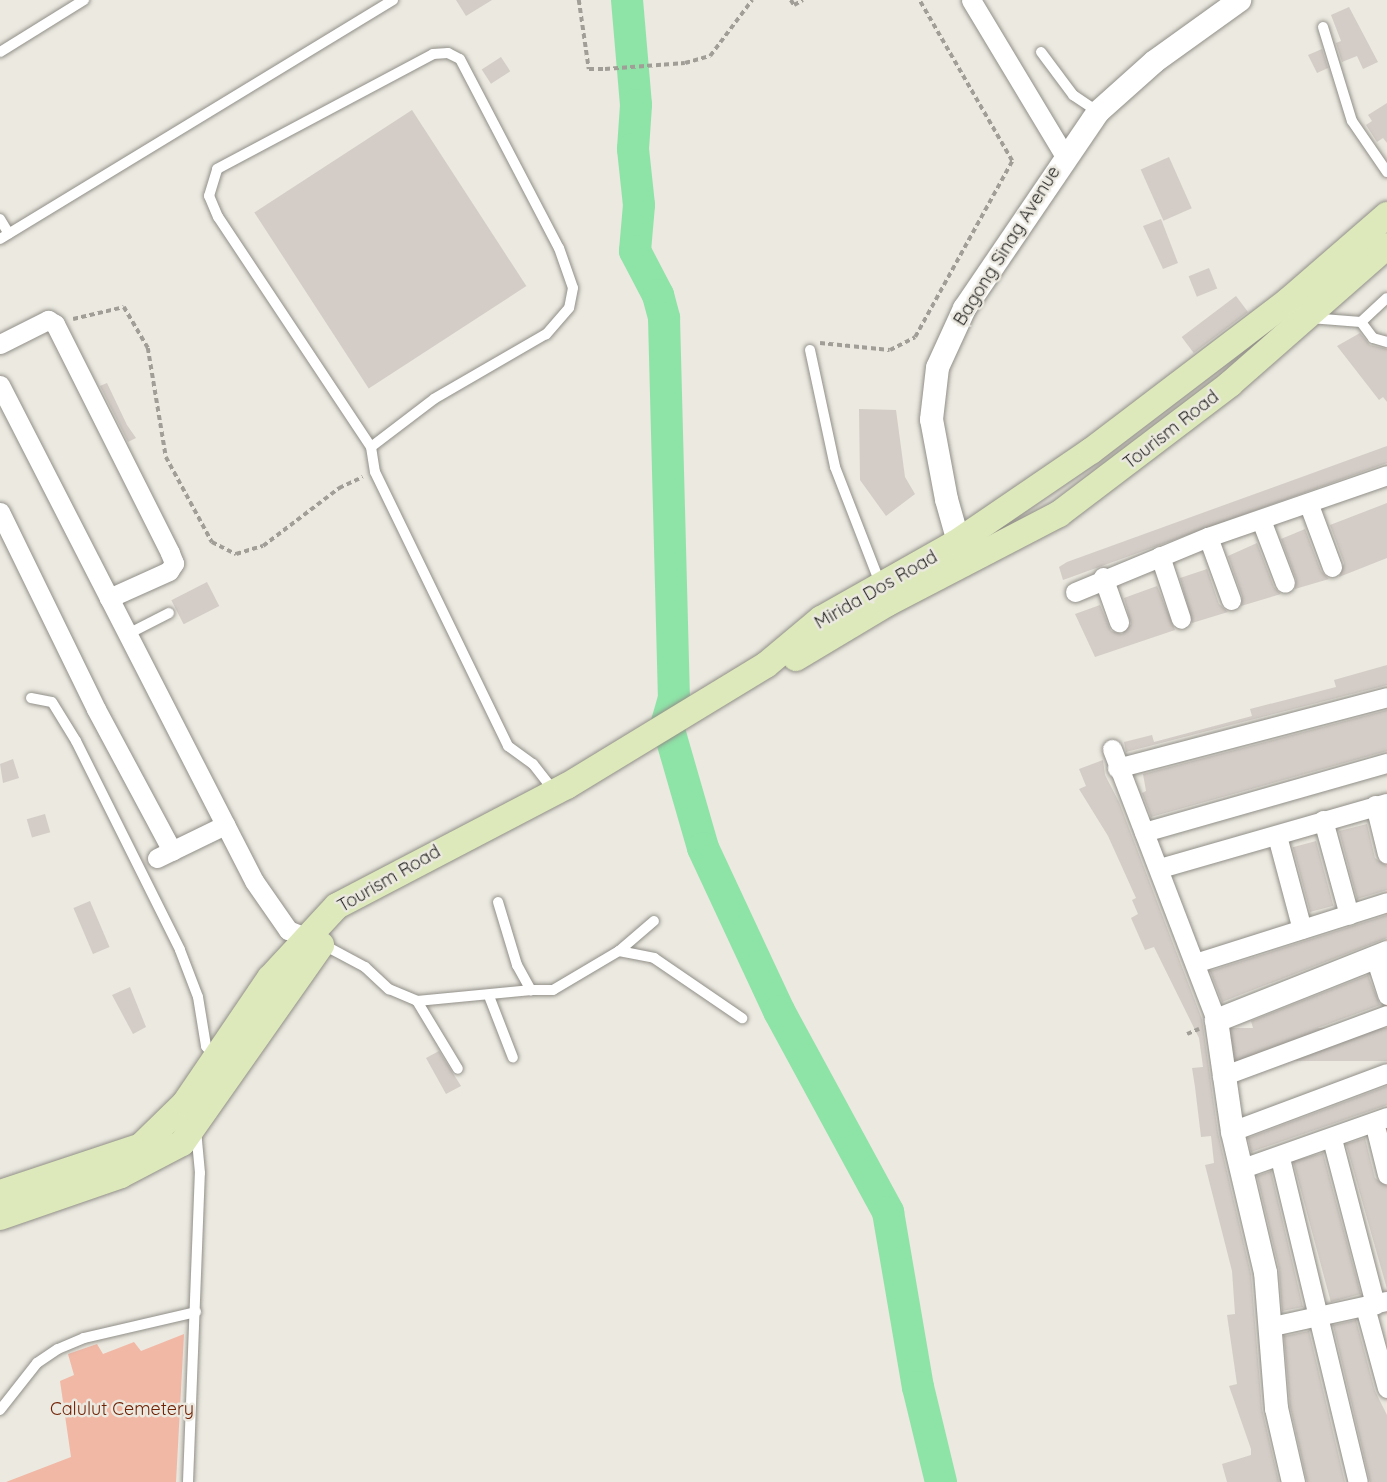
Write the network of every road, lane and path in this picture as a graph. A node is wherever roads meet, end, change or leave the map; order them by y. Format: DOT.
graph roads {
  1 [pos="84,0"];
  2 [pos="393,0"];
  3 [pos="579,0"];
  4 [pos="752,0"];
  5 [pos="792,0"];
  6 [pos="803,0"];
  7 [pos="919,0"];
  8 [pos="971,0"];
  9 [pos="1240,0"];
  10 [pos="1323,27"];
  11 [pos="0,52"];
  12 [pos="1041,52"];
  13 [pos="1097,112"];
  14 [pos="1064,155"];
  15 [pos="1387,172"];
  16 [pos="1387,215"];
  17 [pos="0,219"];
  18 [pos="5,237"];
  19 [pos="1387,246"];
  20 [pos="1387,298"];
  21 [pos="1297,308"];
  22 [pos="1361,322"];
  23 [pos="55,324"];
  24 [pos="1387,342"];
  25 [pos="0,344"];
  26 [pos="810,350"];
  27 [pos="0,385"];
  28 [pos="371,447"];
  29 [pos="375,472"];
  30 [pos="1387,475"];
  31 [pos="1309,505"];
  32 [pos="0,512"];
  33 [pos="1261,520"];
  34 [pos="1208,537"];
  35 [pos="961,554"];
  36 [pos="1160,556"];
  37 [pos="1332,567"];
  38 [pos="1103,577"];
  39 [pos="932,583"];
  40 [pos="1285,583"];
  41 [pos="1075,592"];
  42 [pos="884,594"];
  43 [pos="109,598"];
  44 [pos="1231,600"];
  45 [pos="169,613"];
  46 [pos="1181,619"];
  47 [pos="1119,622"];
  48 [pos="128,634"];
  49 [pos="769,670"];
  50 [pos="1387,697"];
  51 [pos="31,698"];
  52 [pos="1387,763"];
  53 [pos="557,797"];
  54 [pos="1381,804"];
  55 [pos="1323,820"];
  56 [pos="225,825"];
  57 [pos="1144,832"];
  58 [pos="1277,836"];
  59 [pos="1387,854"];
  60 [pos="1160,868"];
  61 [pos="498,902"];
  62 [pos="1387,902"];
  63 [pos="1349,915"];
  64 [pos="654,921"];
  65 [pos="1302,929"];
  66 [pos="314,940"];
  67 [pos="619,951"];
  68 [pos="1381,954"];
  69 [pos="1195,963"];
  70 [pos="531,990"];
  71 [pos="1387,995"];
  72 [pos="489,996"];
  73 [pos="417,1001"];
  74 [pos="1387,1015"];
  75 [pos="742,1017"];
  76 [pos="1216,1020"];
  77 [pos="214,1057"];
  78 [pos="513,1059"];
  79 [pos="458,1069"];
  80 [pos="1387,1073"];
  81 [pos="1222,1076"];
  82 [pos="185,1103"];
  83 [pos="1380,1120"];
  84 [pos="196,1128"];
  85 [pos="1232,1131"];
  86 [pos="1332,1139"];
  87 [pos="1280,1158"];
  88 [pos="1240,1169"];
  89 [pos="1387,1174"];
  90 [pos="0,1193"];
  91 [pos="0,1217"];
  92 [pos="1376,1304"];
  93 [pos="196,1312"];
  94 [pos="1321,1318"];
  95 [pos="1268,1327"];
  96 [pos="1387,1388"];
  97 [pos="0,1410"];
  98 [pos="188,1482"];
  99 [pos="1293,1482"];
  100 [pos="1357,1482"];
  1 -- 11 [label="lane"];
  2 -- 18 [label="lane"];
  3 -- 4 [label="path"];
  5 -- 6 [label="path"];
  7 -- 26 [label="path"];
  8 -- 14 [label="street"];
  9 -- 13 [label="street, Bagong Sinag Avenue"];
  10 -- 15 [label="lane"];
  12 -- 13 [label="lane"];
  13 -- 14 [label="street, Bagong Sinag Avenue"];
  14 -- 35 [label="street, Bagong Sinag Avenue"];
  16 -- 21 [label="main road, Tourism Road"];
  17 -- 18 [label="lane"];
  19 -- 21 [label="main road, Tourism Road"];
  20 -- 22 [label="lane"];
  21 -- 22 [label="lane"];
  21 -- 35 [label="main road, Tourism Road"];
  22 -- 24 [label="lane"];
  23 -- 25 [label="street"];
  23 -- 29 [label="path"];
  23 -- 43 [label="street"];
  26 -- 42 [label="lane"];
  27 -- 43 [label="street"];
  28 -- 28 [label="lane"];
  28 -- 29 [label="lane"];
  29 -- 53 [label="lane"];
  30 -- 31 [label="street"];
  31 -- 33 [label="street"];
  31 -- 37 [label="street"];
  32 -- 56 [label="street"];
  33 -- 34 [label="street"];
  33 -- 40 [label="street"];
  34 -- 36 [label="street"];
  34 -- 44 [label="street"];
  35 -- 39 [label="main road, Tourism Road"];
  35 -- 42 [label="main road, Mirida Dos Road"];
  36 -- 38 [label="street"];
  36 -- 46 [label="street"];
  38 -- 41 [label="street"];
  38 -- 47 [label="street"];
  39 -- 42 [label="main road, Mirida Dos Road"];
  42 -- 49 [label="main road, Mirida Dos Road"];
  43 -- 48 [label="street"];
  45 -- 48 [label="lane"];
  48 -- 56 [label="street"];
  49 -- 53 [label="main road, Tourism Road"];
  50 -- 57 [label="street"];
  51 -- 77 [label="lane"];
  52 -- 57 [label="street"];
  53 -- 66 [label="main road, Tourism Road"];
  53 -- 66 [label="main road, Tourism Road"];
  54 -- 55 [label="street"];
  54 -- 59 [label="street"];
  55 -- 58 [label="street"];
  55 -- 63 [label="street"];
  56 -- 66 [label="street"];
  57 -- 60 [label="street"];
  58 -- 60 [label="street"];
  58 -- 65 [label="street"];
  60 -- 69 [label="street"];
  61 -- 70 [label="lane"];
  62 -- 63 [label="street"];
  63 -- 65 [label="street"];
  64 -- 67 [label="lane"];
  65 -- 69 [label="street"];
  66 -- 73 [label="lane"];
  66 -- 77 [label="main road, Tourism Road"];
  66 -- 84 [label="main road"];
  67 -- 70 [label="lane"];
  67 -- 75 [label="lane"];
  68 -- 71 [label="street"];
  68 -- 76 [label="street"];
  69 -- 76 [label="street"];
  70 -- 72 [label="lane"];
  72 -- 73 [label="lane"];
  72 -- 78 [label="lane"];
  73 -- 79 [label="lane"];
  74 -- 81 [label="street"];
  76 -- 81 [label="street"];
  77 -- 82 [label="main road, Tourism Road"];
  80 -- 85 [label="street"];
  81 -- 85 [label="street"];
  82 -- 84 [label="lane"];
  82 -- 90 [label="main road, Tourism Road"];
  83 -- 86 [label="street"];
  83 -- 89 [label="street"];
  84 -- 91 [label="main road"];
  84 -- 93 [label="lane"];
  85 -- 88 [label="street"];
  86 -- 87 [label="street"];
  86 -- 92 [label="street"];
  87 -- 88 [label="street"];
  87 -- 94 [label="street"];
  88 -- 95 [label="street"];
  92 -- 94 [label="street"];
  92 -- 96 [label="street"];
  93 -- 97 [label="lane"];
  93 -- 98 [label="lane"];
  94 -- 95 [label="street"];
  94 -- 100 [label="street"];
  95 -- 99 [label="street"];
}
